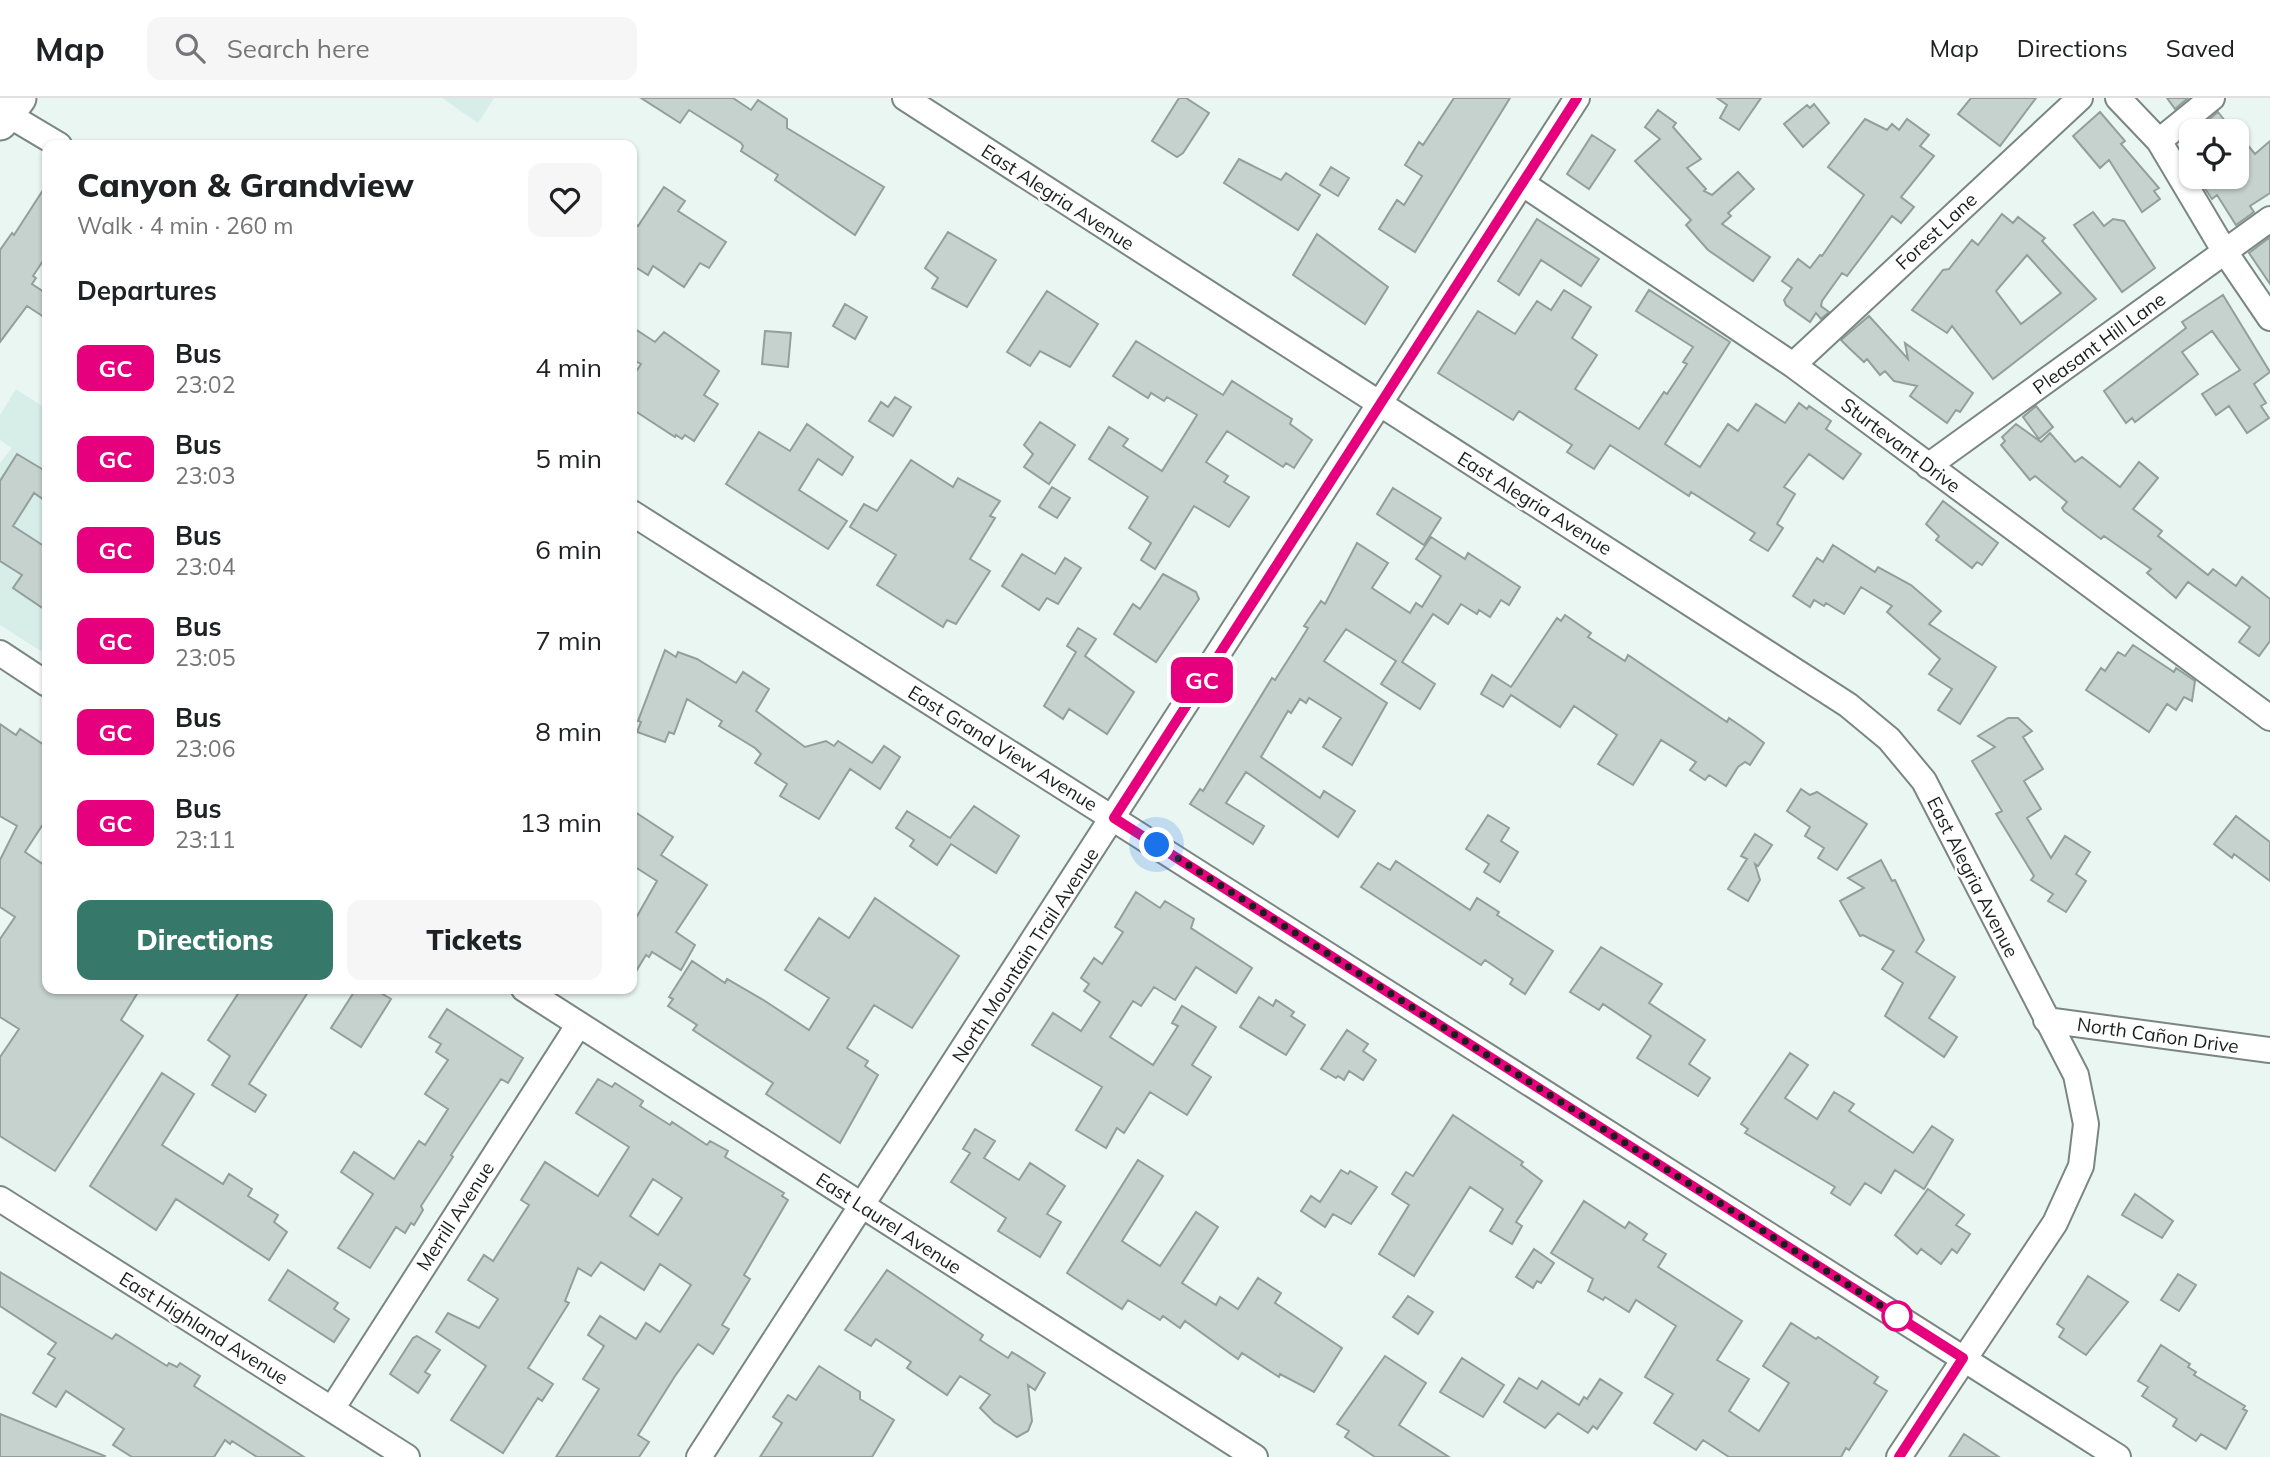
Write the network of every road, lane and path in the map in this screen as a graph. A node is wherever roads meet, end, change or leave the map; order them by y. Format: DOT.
graph roads {
  1 [pos="905,98"];
  2 [pos="1577,98"];
  3 [pos="2080,98"];
  4 [pos="2118,98"];
  5 [pos="2212,98"];
  6 [pos="6,111"];
  7 [pos="51,140"];
  8 [pos="2159,141"];
  9 [pos="1523,184"];
  10 [pos="2270,219"];
  11 [pos="2225,252"];
  12 [pos="2270,318"];
  13 [pos="1793,365"];
  14 [pos="1379,405"];
  15 [pos="1928,466"];
  16 [pos="637,516"];
  17 [pos="0,653"];
  18 [pos="42,681"];
  19 [pos="2270,718"];
  20 [pos="1114,818"];
  21 [pos="532,994"];
  22 [pos="2046,1020"];
  23 [pos="579,1024"];
  24 [pos="2270,1050"];
  25 [pos="0,1199"];
  26 [pos="863,1206"];
  27 [pos="1963,1358"];
  28 [pos="332,1409"];
  29 [pos="407,1457"];
  30 [pos="699,1457"];
  31 [pos="1255,1457"];
  32 [pos="1899,1457"];
  33 [pos="2118,1457"];
  1 -- 14 [label="street, East Alegria Avenue"];
  2 -- 9 [label="street, North Mountain Trail Avenue"];
  3 -- 13 [label="street, Forest Lane"];
  4 -- 8 [label="street"];
  5 -- 8 [label="street"];
  6 -- 7 [label="street"];
  8 -- 11 [label="street"];
  9 -- 13 [label="street, Sturtevant Drive"];
  9 -- 14 [label="street, North Mountain Trail Avenue"];
  10 -- 11 [label="street, Pleasant Hill Lane"];
  11 -- 12 [label="street"];
  11 -- 15 [label="street, Pleasant Hill Lane"];
  13 -- 15 [label="street, Sturtevant Drive"];
  14 -- 20 [label="street, North Mountain Trail Avenue"];
  14 -- 22 [label="street, East Alegria Avenue"];
  15 -- 19 [label="street, Sturtevant Drive"];
  16 -- 20 [label="street, East Grand View Avenue"];
  17 -- 18 [label="street"];
  20 -- 26 [label="street, North Mountain Trail Avenue"];
  20 -- 27 [label="street, East Grand View Avenue"];
  21 -- 23 [label="street, East Laurel Avenue"];
  22 -- 24 [label="street, North Cañon Drive"];
  22 -- 27 [label="street, East Alegria Avenue"];
  23 -- 26 [label="street, East Laurel Avenue"];
  23 -- 28 [label="street, Merrill Avenue"];
  25 -- 28 [label="street, East Highland Avenue"];
  26 -- 30 [label="street, North Mountain Trail Avenue"];
  26 -- 31 [label="street, East Laurel Avenue"];
  27 -- 32 [label="street, East Alegria Avenue"];
  27 -- 33 [label="street, East Grand View Avenue"];
  28 -- 29 [label="street, East Highland Avenue"];
}
